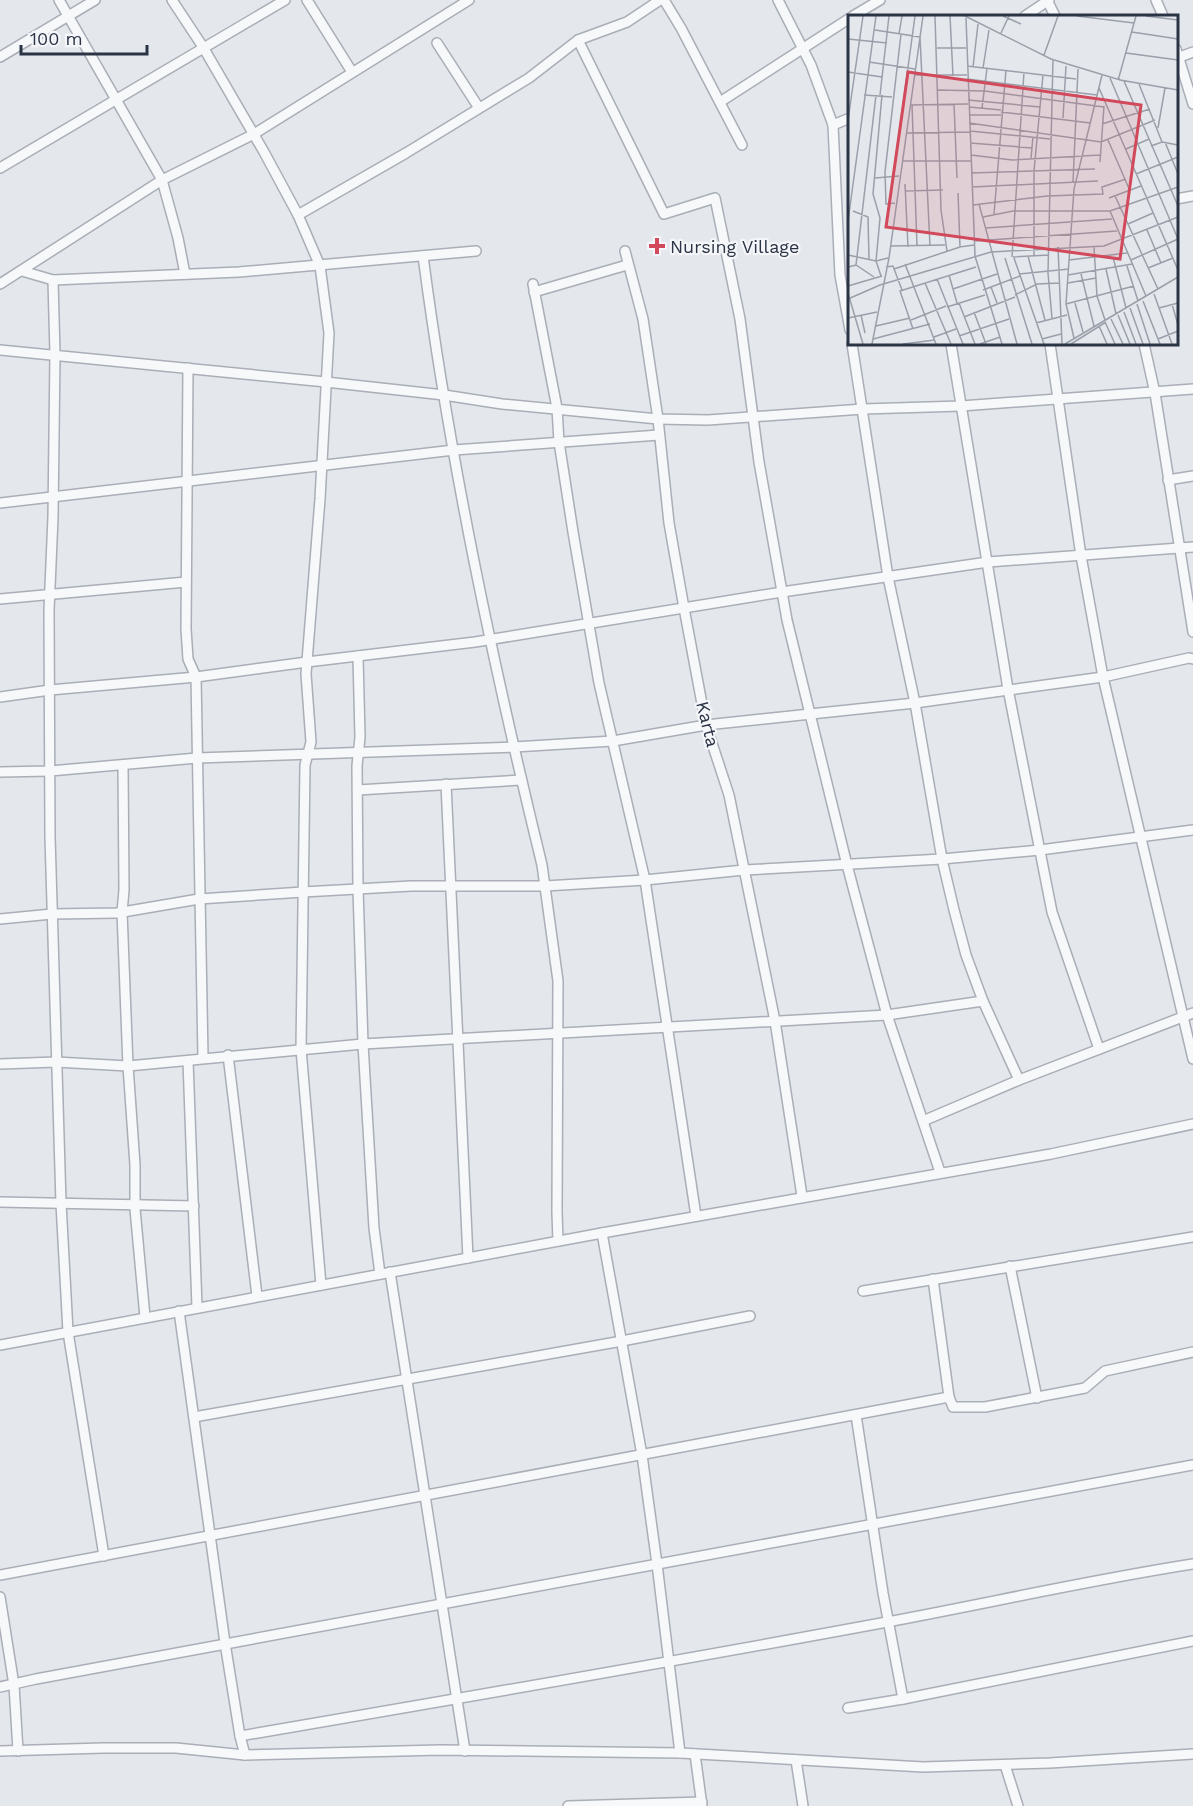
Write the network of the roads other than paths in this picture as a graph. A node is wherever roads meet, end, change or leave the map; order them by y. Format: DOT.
graph roads {
  1 [pos="59,0"];
  2 [pos="95,0"];
  3 [pos="172,0"];
  4 [pos="285,0"];
  5 [pos="307,0"];
  6 [pos="469,0"];
  7 [pos="662,0"];
  8 [pos="778,0"];
  9 [pos="880,0"];
  10 [pos="1048,0"];
  11 [pos="1156,0"];
  12 [pos="68,15"];
  13 [pos="854,15"];
  14 [pos="1026,15"];
  15 [pos="1055,15"];
  16 [pos="1163,15"];
  17 [pos="848,19"];
  18 [pos="578,40"];
  19 [pos="437,43"];
  20 [pos="203,47"];
  21 [pos="801,48"];
  22 [pos="1193,52"];
  23 [pos="1178,53"];
  24 [pos="0,57"];
  25 [pos="352,72"];
  26 [pos="114,99"];
  27 [pos="720,102"];
  28 [pos="1193,104"];
  29 [pos="479,108"];
  30 [pos="848,118"];
  31 [pos="833,124"];
  32 [pos="254,134"];
  33 [pos="742,145"];
  34 [pos="0,168"];
  35 [pos="162,180"];
  36 [pos="1193,196"];
  37 [pos="1178,199"];
  38 [pos="298,215"];
  39 [pos="476,251"];
  40 [pos="625,251"];
  41 [pos="423,256"];
  42 [pos="627,265"];
  43 [pos="320,266"];
  44 [pos="22,271"];
  45 [pos="185,274"];
  46 [pos="53,280"];
  47 [pos="0,284"];
  48 [pos="848,324"];
  49 [pos="852,345"];
  50 [pos="951,345"];
  51 [pos="1050,345"];
  52 [pos="1144,345"];
  53 [pos="0,350"];
  54 [pos="55,354"];
  55 [pos="188,368"];
  56 [pos="326,382"];
  57 [pos="1193,389"];
  58 [pos="1155,393"];
  59 [pos="444,395"];
  60 [pos="1058,400"];
  61 [pos="961,406"];
  62 [pos="557,408"];
  63 [pos="862,409"];
  64 [pos="754,417"];
  65 [pos="658,419"];
  66 [pos="659,435"];
  67 [pos="559,442"];
  68 [pos="454,450"];
  69 [pos="321,465"];
  70 [pos="1193,476"];
  71 [pos="1168,480"];
  72 [pos="187,482"];
  73 [pos="53,498"];
  74 [pos="0,503"];
  75 [pos="1193,548"];
  76 [pos="1178,549"];
  77 [pos="1082,556"];
  78 [pos="988,562"];
  79 [pos="888,577"];
  80 [pos="186,582"];
  81 [pos="782,592"];
  82 [pos="49,594"];
  83 [pos="0,599"];
  84 [pos="684,608"];
  85 [pos="589,623"];
  86 [pos="1193,632"];
  87 [pos="492,639"];
  88 [pos="357,656"];
  89 [pos="1193,659"];
  90 [pos="307,662"];
  91 [pos="1103,676"];
  92 [pos="196,677"];
  93 [pos="1008,688"];
  94 [pos="50,690"];
  95 [pos="0,697"];
  96 [pos="915,703"];
  97 [pos="810,715"];
  98 [pos="706,725"];
  99 [pos="612,741"];
  100 [pos="514,747"];
  101 [pos="359,752"];
  102 [pos="308,755"];
  103 [pos="197,758"];
  104 [pos="123,765"];
  105 [pos="50,771"];
  106 [pos="0,772"];
  107 [pos="521,780"];
  108 [pos="446,784"];
  109 [pos="357,790"];
  110 [pos="1193,831"];
  111 [pos="1140,838"];
  112 [pos="1040,850"];
  113 [pos="942,859"];
  114 [pos="848,866"];
  115 [pos="744,870"];
  116 [pos="645,880"];
  117 [pos="452,885"];
  118 [pos="545,886"];
  119 [pos="358,890"];
  120 [pos="303,892"];
  121 [pos="199,900"];
  122 [pos="122,912"];
  123 [pos="52,914"];
  124 [pos="0,919"];
  125 [pos="982,1001"];
  126 [pos="887,1015"];
  127 [pos="1188,1015"];
  128 [pos="775,1020"];
  129 [pos="667,1026"];
  130 [pos="558,1034"];
  131 [pos="458,1040"];
  132 [pos="363,1044"];
  133 [pos="301,1048"];
  134 [pos="1099,1049"];
  135 [pos="228,1055"];
  136 [pos="203,1058"];
  137 [pos="1193,1059"];
  138 [pos="188,1061"];
  139 [pos="56,1062"];
  140 [pos="0,1064"];
  141 [pos="128,1066"];
  142 [pos="1019,1080"];
  143 [pos="923,1121"];
  144 [pos="1193,1124"];
  145 [pos="940,1172"];
  146 [pos="802,1196"];
  147 [pos="0,1203"];
  148 [pos="61,1203"];
  149 [pos="135,1206"];
  150 [pos="194,1206"];
  151 [pos="696,1216"];
  152 [pos="602,1233"];
  153 [pos="1193,1237"];
  154 [pos="558,1241"];
  155 [pos="468,1258"];
  156 [pos="1010,1266"];
  157 [pos="390,1272"];
  158 [pos="380,1274"];
  159 [pos="933,1279"];
  160 [pos="321,1285"];
  161 [pos="862,1292"];
  162 [pos="258,1296"];
  163 [pos="197,1308"];
  164 [pos="179,1311"];
  165 [pos="750,1316"];
  166 [pos="145,1317"];
  167 [pos="68,1332"];
  168 [pos="622,1341"];
  169 [pos="0,1345"];
  170 [pos="1193,1352"];
  171 [pos="407,1379"];
  172 [pos="949,1397"];
  173 [pos="1037,1398"];
  174 [pos="856,1415"];
  175 [pos="194,1417"];
  176 [pos="642,1455"];
  177 [pos="1193,1465"];
  178 [pos="425,1494"];
  179 [pos="874,1525"];
  180 [pos="211,1536"];
  181 [pos="104,1556"];
  182 [pos="657,1564"];
  183 [pos="1193,1564"];
  184 [pos="0,1575"];
  185 [pos="0,1597"];
  186 [pos="441,1603"];
  187 [pos="889,1622"];
  188 [pos="1193,1641"];
  189 [pos="225,1643"];
  190 [pos="668,1660"];
  191 [pos="14,1685"];
  192 [pos="0,1687"];
  193 [pos="456,1699"];
  194 [pos="903,1699"];
  195 [pos="848,1708"];
  196 [pos="240,1736"];
  197 [pos="0,1751"];
  198 [pos="18,1751"];
  199 [pos="465,1751"];
  200 [pos="680,1753"];
  201 [pos="695,1754"];
  202 [pos="1193,1754"];
  203 [pos="245,1755"];
  204 [pos="796,1760"];
  205 [pos="1005,1765"];
  206 [pos="702,1804"];
  207 [pos="568,1806"];
  208 [pos="803,1806"];
  209 [pos="1018,1806"];
  1 -- 12 [label="street"];
  2 -- 12 [label="street"];
  3 -- 20 [label="street"];
  4 -- 20 [label="street"];
  5 -- 25 [label="street"];
  6 -- 25 [label="street"];
  7 -- 18 [label="street"];
  7 -- 27 [label="street"];
  8 -- 21 [label="street"];
  9 -- 13 [label="street"];
  10 -- 14 [label="street"];
  10 -- 15 [label="street"];
  11 -- 16 [label="street"];
  12 -- 24 [label="street"];
  12 -- 26 [label="street"];
  17 -- 21 [label="street"];
  18 -- 29 [label="street"];
  18 -- 64 [label="street"];
  19 -- 29 [label="street"];
  20 -- 26 [label="street"];
  20 -- 32 [label="street"];
  21 -- 27 [label="street"];
  21 -- 31 [label="street"];
  22 -- 23 [label="street"];
  23 -- 28 [label="street"];
  25 -- 32 [label="street"];
  26 -- 34 [label="street"];
  26 -- 35 [label="street"];
  27 -- 33 [label="street"];
  29 -- 38 [label="street"];
  30 -- 31 [label="street"];
  31 -- 48 [label="street"];
  32 -- 35 [label="street"];
  32 -- 38 [label="street"];
  35 -- 44 [label="street"];
  35 -- 45 [label="street"];
  36 -- 37 [label="street"];
  38 -- 43 [label="street"];
  39 -- 41 [label="street"];
  40 -- 42 [label="street, Karta"];
  41 -- 43 [label="street"];
  41 -- 59 [label="street"];
  42 -- 62 [label="street"];
  42 -- 65 [label="street, Karta"];
  43 -- 45 [label="street"];
  43 -- 56 [label="street"];
  44 -- 46 [label="street"];
  44 -- 47 [label="street"];
  45 -- 46 [label="street"];
  46 -- 54 [label="street"];
  49 -- 63 [label="street"];
  50 -- 61 [label="street"];
  51 -- 60 [label="street"];
  52 -- 58 [label="street"];
  53 -- 54 [label="street"];
  54 -- 55 [label="street"];
  54 -- 73 [label="street"];
  55 -- 56 [label="street"];
  55 -- 72 [label="street"];
  56 -- 59 [label="street"];
  56 -- 69 [label="street"];
  57 -- 58 [label="street"];
  58 -- 60 [label="street"];
  58 -- 71 [label="street"];
  59 -- 62 [label="street"];
  59 -- 68 [label="street"];
  60 -- 61 [label="street"];
  60 -- 77 [label="street"];
  61 -- 63 [label="street"];
  61 -- 78 [label="street"];
  62 -- 65 [label="street"];
  62 -- 67 [label="street"];
  63 -- 64 [label="street"];
  63 -- 79 [label="street"];
  64 -- 65 [label="street"];
  64 -- 81 [label="street"];
  65 -- 66 [label="street, Karta"];
  66 -- 67 [label="street"];
  66 -- 84 [label="street, Karta"];
  67 -- 68 [label="street"];
  67 -- 85 [label="street"];
  68 -- 69 [label="street"];
  68 -- 87 [label="street"];
  69 -- 72 [label="street"];
  69 -- 90 [label="street"];
  70 -- 71 [label="street"];
  71 -- 76 [label="street"];
  72 -- 73 [label="street"];
  72 -- 80 [label="street"];
  73 -- 74 [label="street"];
  73 -- 82 [label="street"];
  75 -- 76 [label="street"];
  76 -- 77 [label="street"];
  76 -- 86 [label="street"];
  77 -- 78 [label="street"];
  77 -- 91 [label="street"];
  78 -- 79 [label="street"];
  78 -- 93 [label="street"];
  79 -- 81 [label="street"];
  79 -- 96 [label="street"];
  80 -- 82 [label="street"];
  80 -- 92 [label="street"];
  81 -- 84 [label="street"];
  81 -- 97 [label="street"];
  82 -- 83 [label="street"];
  82 -- 94 [label="street"];
  84 -- 85 [label="street"];
  84 -- 98 [label="street, Karta"];
  85 -- 87 [label="street"];
  85 -- 99 [label="street"];
  87 -- 88 [label="street"];
  87 -- 100 [label="street"];
  88 -- 90 [label="street"];
  88 -- 101 [label="street"];
  89 -- 91 [label="street"];
  90 -- 92 [label="street"];
  90 -- 102 [label="street"];
  91 -- 93 [label="street"];
  91 -- 111 [label="street"];
  92 -- 94 [label="street"];
  92 -- 103 [label="street"];
  93 -- 96 [label="street"];
  93 -- 112 [label="street"];
  94 -- 95 [label="street"];
  94 -- 105 [label="street"];
  96 -- 97 [label="street"];
  96 -- 113 [label="street"];
  97 -- 98 [label="street"];
  97 -- 114 [label="street"];
  98 -- 99 [label="street"];
  98 -- 115 [label="street, Karta"];
  99 -- 100 [label="street"];
  99 -- 116 [label="street"];
  100 -- 101 [label="street"];
  100 -- 107 [label="street"];
  101 -- 102 [label="street"];
  101 -- 109 [label="street"];
  102 -- 103 [label="street"];
  102 -- 120 [label="street"];
  103 -- 104 [label="street"];
  103 -- 121 [label="street"];
  104 -- 105 [label="street"];
  104 -- 122 [label="street"];
  105 -- 106 [label="street"];
  105 -- 123 [label="street"];
  107 -- 108 [label="street"];
  107 -- 118 [label="street"];
  108 -- 109 [label="street"];
  108 -- 117 [label="street"];
  109 -- 119 [label="street"];
  110 -- 111 [label="street"];
  111 -- 112 [label="street"];
  111 -- 127 [label="street"];
  112 -- 113 [label="street"];
  112 -- 134 [label="street"];
  113 -- 114 [label="street"];
  113 -- 125 [label="street"];
  114 -- 115 [label="street"];
  114 -- 126 [label="street"];
  115 -- 116 [label="street"];
  115 -- 128 [label="street, Karta"];
  116 -- 118 [label="street"];
  116 -- 129 [label="street"];
  117 -- 118 [label="street"];
  117 -- 119 [label="street"];
  117 -- 131 [label="street"];
  118 -- 130 [label="street"];
  119 -- 120 [label="street"];
  119 -- 132 [label="street"];
  120 -- 121 [label="street"];
  120 -- 133 [label="street"];
  121 -- 122 [label="street"];
  121 -- 136 [label="street"];
  122 -- 123 [label="street"];
  122 -- 141 [label="street"];
  123 -- 124 [label="street"];
  123 -- 139 [label="street"];
  125 -- 126 [label="street"];
  125 -- 142 [label="street"];
  126 -- 128 [label="street"];
  126 -- 143 [label="street"];
  127 -- 134 [label="street"];
  127 -- 137 [label="street"];
  128 -- 129 [label="street"];
  128 -- 146 [label="street, Karta"];
  129 -- 130 [label="street"];
  129 -- 151 [label="street"];
  130 -- 131 [label="street"];
  130 -- 154 [label="street"];
  131 -- 132 [label="street"];
  131 -- 155 [label="street"];
  132 -- 133 [label="street"];
  132 -- 158 [label="street"];
  133 -- 135 [label="street"];
  133 -- 160 [label="street"];
  134 -- 142 [label="street"];
  135 -- 136 [label="street"];
  135 -- 162 [label="street"];
  136 -- 138 [label="street"];
  138 -- 141 [label="street"];
  138 -- 150 [label="street"];
  139 -- 140 [label="street"];
  139 -- 141 [label="street"];
  139 -- 148 [label="street"];
  141 -- 149 [label="street"];
  142 -- 143 [label="street"];
  143 -- 145 [label="street"];
  144 -- 145 [label="street"];
  145 -- 146 [label="street"];
  146 -- 151 [label="street"];
  147 -- 148 [label="street"];
  148 -- 149 [label="street"];
  148 -- 167 [label="street"];
  149 -- 150 [label="street"];
  149 -- 166 [label="street"];
  150 -- 163 [label="street"];
  151 -- 152 [label="street"];
  152 -- 154 [label="street"];
  152 -- 168 [label="street"];
  153 -- 156 [label="street"];
  154 -- 155 [label="street"];
  155 -- 157 [label="street"];
  156 -- 159 [label="street"];
  156 -- 173 [label="street"];
  157 -- 158 [label="street"];
  157 -- 171 [label="street"];
  158 -- 160 [label="street"];
  159 -- 161 [label="street"];
  159 -- 172 [label="street"];
  160 -- 162 [label="street"];
  162 -- 163 [label="street"];
  163 -- 164 [label="street"];
  164 -- 166 [label="street"];
  164 -- 175 [label="street"];
  165 -- 168 [label="street"];
  166 -- 167 [label="street"];
  167 -- 169 [label="street"];
  167 -- 181 [label="street"];
  168 -- 171 [label="street"];
  168 -- 176 [label="street"];
  170 -- 173 [label="street"];
  171 -- 175 [label="street"];
  171 -- 178 [label="street"];
  172 -- 173 [label="street"];
  172 -- 174 [label="street"];
  174 -- 176 [label="street"];
  174 -- 179 [label="street"];
  175 -- 180 [label="street"];
  176 -- 178 [label="street"];
  176 -- 182 [label="street"];
  177 -- 179 [label="street"];
  178 -- 180 [label="street"];
  178 -- 186 [label="street"];
  179 -- 182 [label="street"];
  179 -- 187 [label="street"];
  180 -- 181 [label="street"];
  180 -- 189 [label="street"];
  181 -- 184 [label="street"];
  182 -- 186 [label="street"];
  182 -- 190 [label="street"];
  183 -- 187 [label="street"];
  185 -- 191 [label="street"];
  186 -- 189 [label="street"];
  186 -- 193 [label="street"];
  187 -- 190 [label="street"];
  187 -- 194 [label="street"];
  188 -- 194 [label="street"];
  189 -- 191 [label="street"];
  189 -- 196 [label="street"];
  190 -- 193 [label="street"];
  190 -- 200 [label="street"];
  191 -- 192 [label="street"];
  191 -- 198 [label="street"];
  193 -- 196 [label="street"];
  193 -- 199 [label="street"];
  194 -- 195 [label="street"];
  196 -- 203 [label="street"];
  197 -- 198 [label="street"];
  198 -- 203 [label="street"];
  199 -- 200 [label="street"];
  199 -- 203 [label="street"];
  200 -- 201 [label="street"];
  201 -- 204 [label="street"];
  201 -- 206 [label="street"];
  202 -- 205 [label="street"];
  204 -- 205 [label="street"];
  204 -- 208 [label="street"];
  205 -- 209 [label="street"];
  206 -- 207 [label="street"];
}
